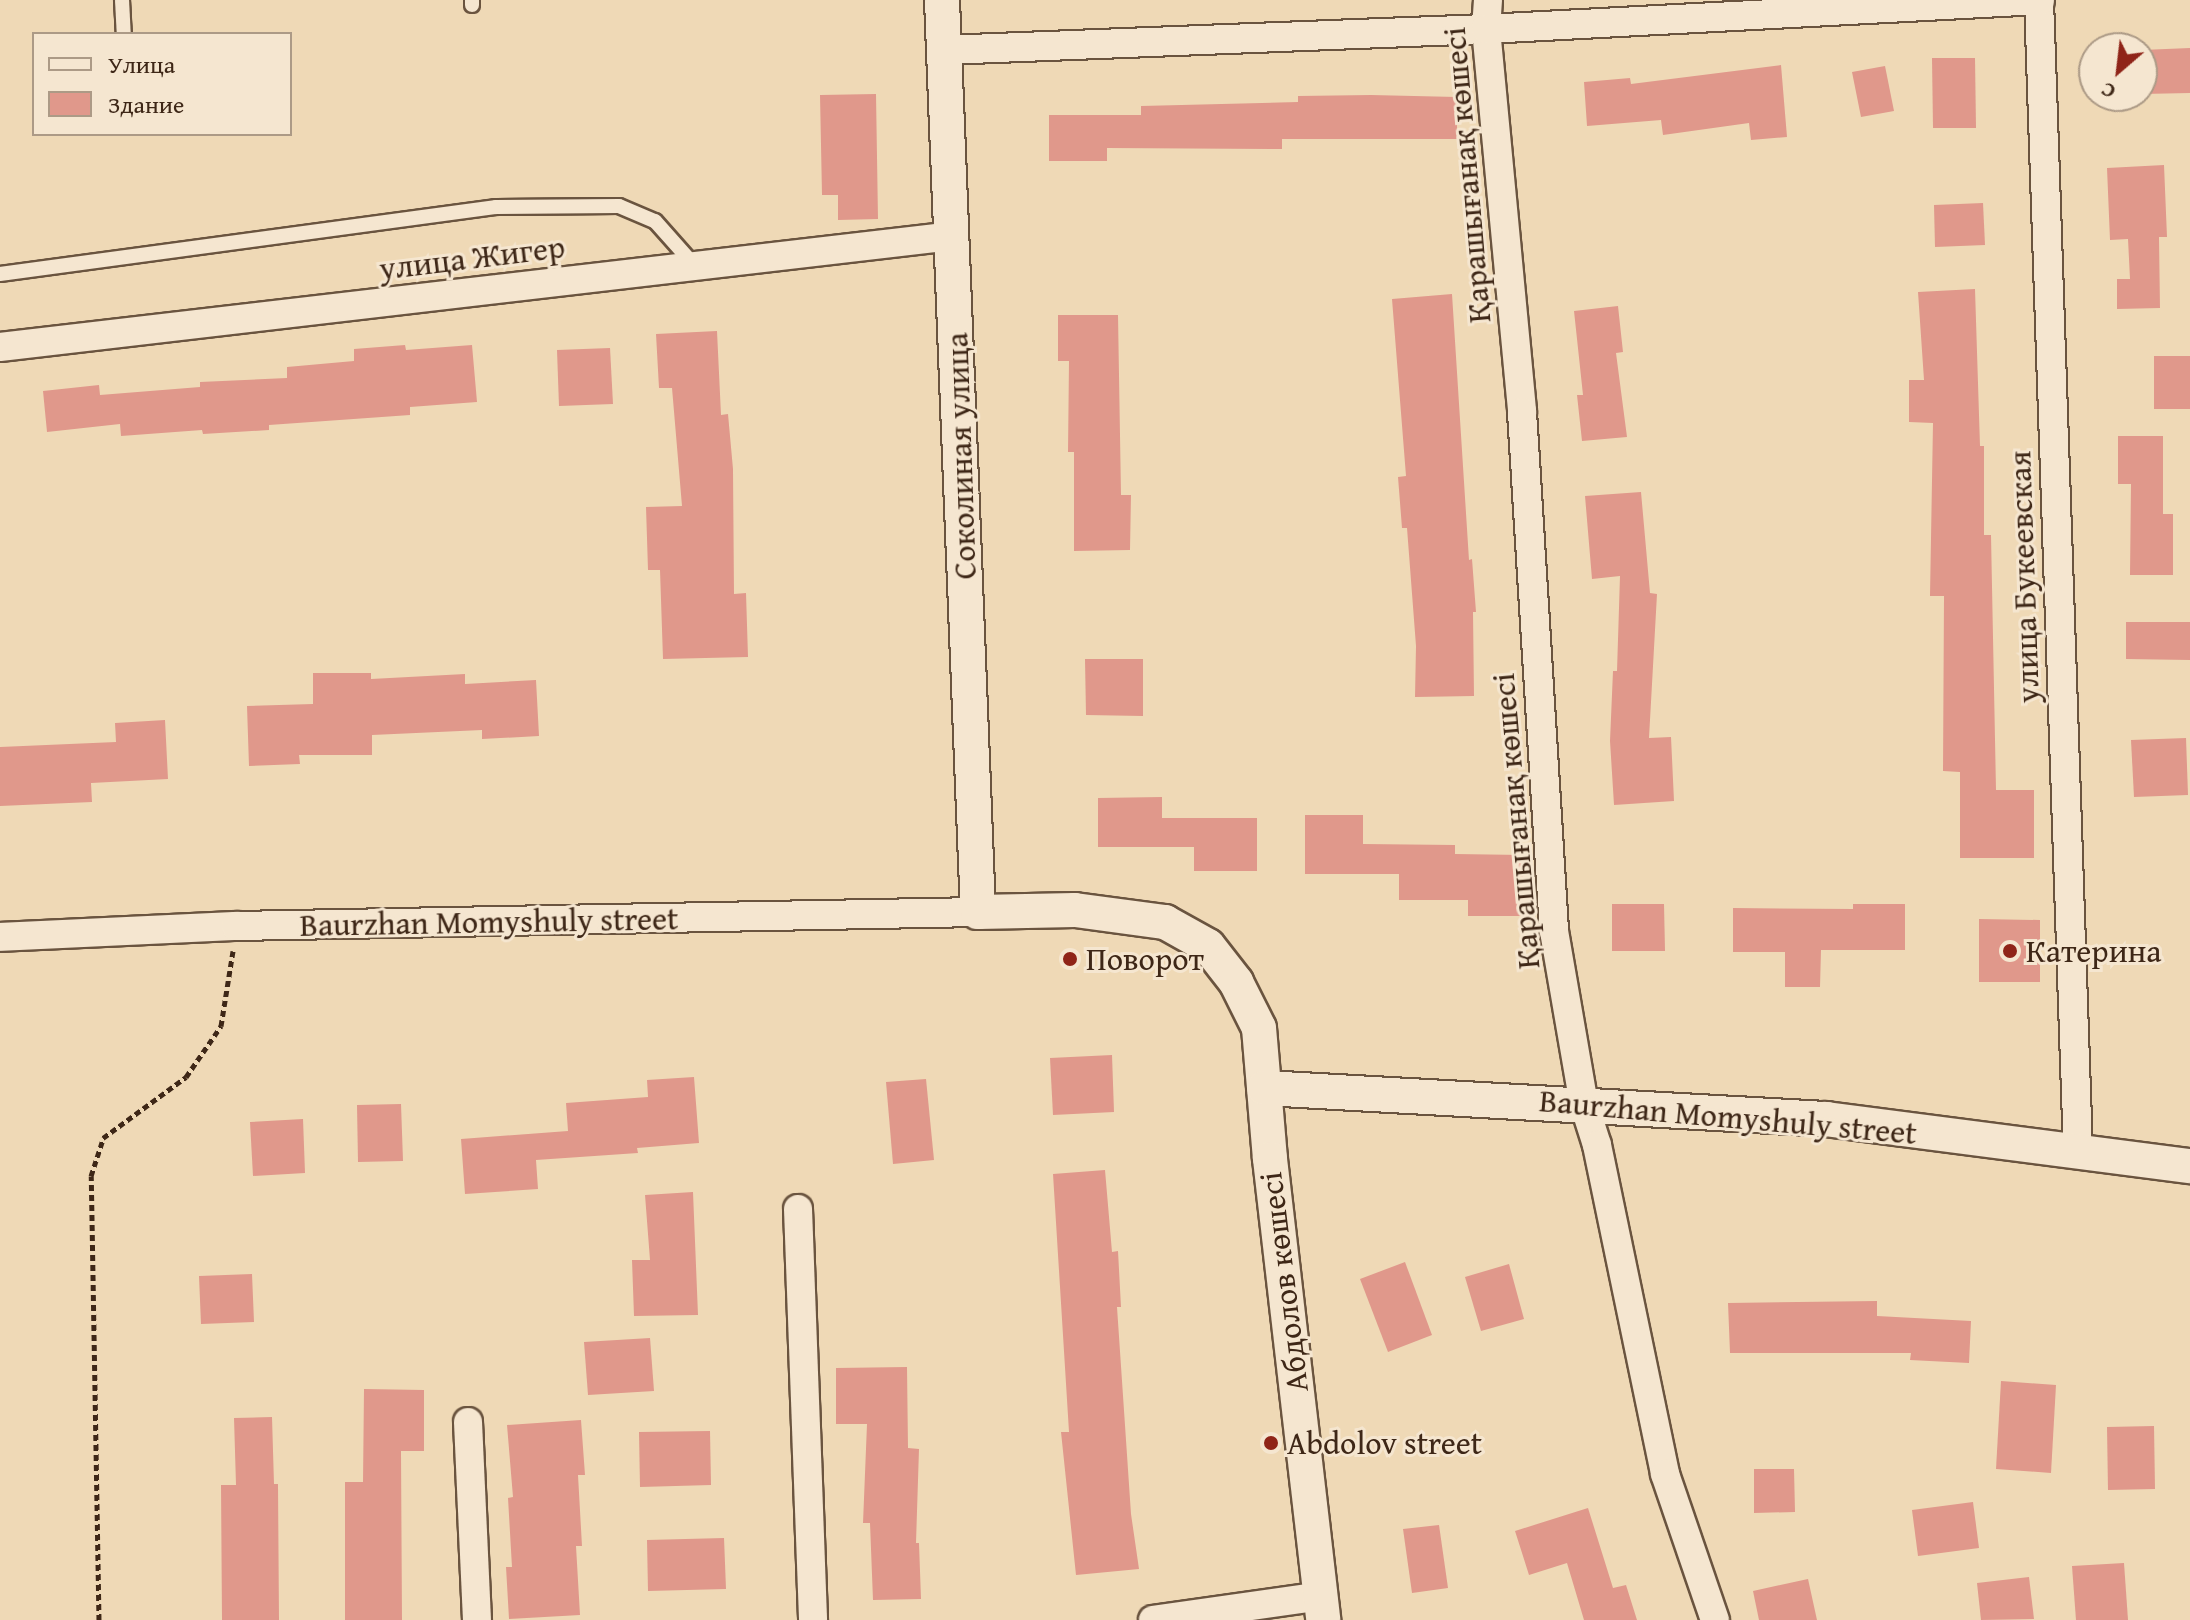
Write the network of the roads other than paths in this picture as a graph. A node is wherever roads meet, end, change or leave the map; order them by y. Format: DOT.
graph roads {
  1 [pos="122,0"];
  2 [pos="942,0"];
  3 [pos="1488,0"];
  4 [pos="2040,0"];
  5 [pos="1486,29"];
  6 [pos="124,32"];
  7 [pos="944,50"];
  8 [pos="952,236"];
  9 [pos="695,266"];
  10 [pos="0,274"];
  11 [pos="0,347"];
  12 [pos="978,912"];
  13 [pos="0,937"];
  14 [pos="1264,1088"];
  15 [pos="1584,1104"];
  16 [pos="2078,1152"];
  17 [pos="2190,1166"];
  18 [pos="798,1209"];
  19 [pos="468,1422"];
  20 [pos="1322,1608"];
  21 [pos="477,1620"];
  22 [pos="813,1620"];
  23 [pos="1153,1620"];
  24 [pos="1715,1620"];
  1 -- 6 [label="lane"];
  2 -- 7 [label="street, Соколиная улица"];
  3 -- 5 [label="street, Қарашығанақ көшесі"];
  4 -- 5 [label="street"];
  4 -- 16 [label="street, улица Букеевская"];
  5 -- 7 [label="street"];
  5 -- 15 [label="street, Қарашығанақ көшесі"];
  7 -- 8 [label="street, Соколиная улица"];
  8 -- 9 [label="street, улица Жигер"];
  8 -- 12 [label="street, Соколиная улица"];
  9 -- 10 [label="lane"];
  9 -- 11 [label="street, улица Жигер"];
  12 -- 13 [label="street, Baurzhan Momyshuly street"];
  12 -- 14 [label="street, Абдолов көшесі"];
  14 -- 15 [label="street, Baurzhan Momyshuly street"];
  14 -- 20 [label="street, Абдолов көшесі"];
  15 -- 16 [label="street, Baurzhan Momyshuly street"];
  15 -- 24 [label="street, Қарашығанақ көшесі"];
  16 -- 17 [label="street, Baurzhan Momyshuly street"];
  18 -- 22 [label="street"];
  19 -- 21 [label="street"];
  20 -- 23 [label="street"];
}
